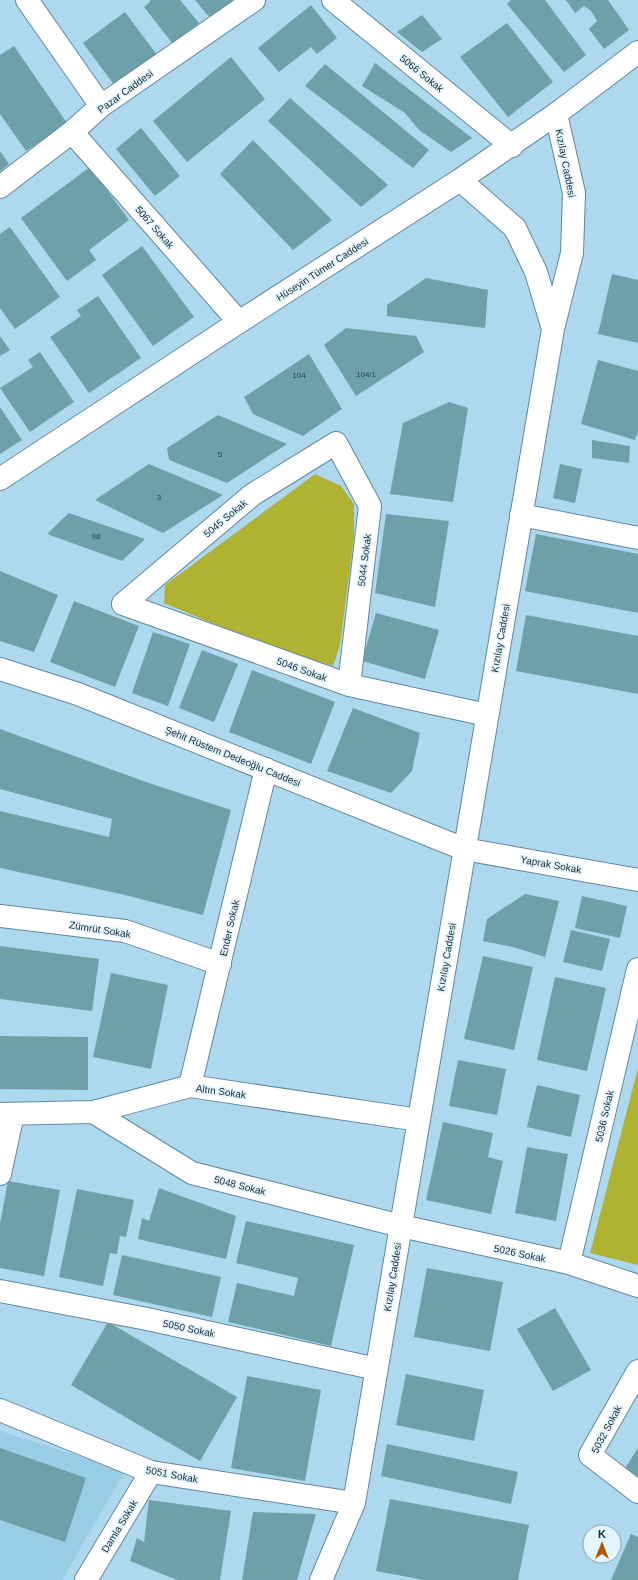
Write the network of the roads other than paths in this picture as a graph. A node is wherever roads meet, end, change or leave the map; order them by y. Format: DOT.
graph roads {
  1 [pos="27,0"];
  2 [pos="254,0"];
  3 [pos="333,0"];
  4 [pos="638,52"];
  5 [pos="101,106"];
  6 [pos="556,114"];
  7 [pos="72,132"];
  8 [pos="512,146"];
  9 [pos="460,180"];
  10 [pos="0,187"];
  11 [pos="239,322"];
  12 [pos="553,329"];
  13 [pos="336,443"];
  14 [pos="0,479"];
  15 [pos="521,515"];
  16 [pos="638,538"];
  17 [pos="123,604"];
  18 [pos="0,668"];
  19 [pos="348,685"];
  20 [pos="487,715"];
  21 [pos="266,769"];
  22 [pos="464,849"];
  23 [pos="638,880"];
  24 [pos="0,916"];
  25 [pos="220,964"];
  26 [pos="638,969"];
  27 [pos="190,1086"];
  28 [pos="93,1112"];
  29 [pos="6,1114"];
  30 [pos="419,1120"];
  31 [pos="0,1174"];
  32 [pos="401,1226"];
  33 [pos="569,1263"];
  34 [pos="638,1286"];
  35 [pos="0,1291"];
  36 [pos="377,1369"];
  37 [pos="638,1372"];
  38 [pos="0,1410"];
  39 [pos="151,1472"];
  40 [pos="638,1492"];
  41 [pos="354,1504"];
  42 [pos="86,1580"];
  43 [pos="321,1580"];
  1 -- 5 [label="street"];
  2 -- 5 [label="street, Pazar Caddesi"];
  3 -- 8 [label="street, 5066 Sokak"];
  4 -- 6 [label="street, Hüseyin Tümer Caddesi"];
  5 -- 7 [label="street, Pazar Caddesi"];
  6 -- 8 [label="street, Hüseyin Tümer Caddesi"];
  6 -- 12 [label="street, Kızılay Caddesi"];
  7 -- 10 [label="street, Pazar Caddesi"];
  7 -- 11 [label="street, 5067 Sokak"];
  8 -- 9 [label="street, Hüseyin Tümer Caddesi"];
  9 -- 11 [label="street, Hüseyin Tümer Caddesi"];
  9 -- 12 [label="street, Kızılay Caddesi"];
  11 -- 14 [label="street, Hüseyin Tümer Caddesi"];
  12 -- 15 [label="street, Kızılay Caddesi"];
  13 -- 17 [label="street, 5045 Sokak"];
  13 -- 19 [label="street, 5044 Sokak"];
  15 -- 16 [label="street"];
  15 -- 20 [label="street, Kızılay Caddesi"];
  17 -- 19 [label="street, 5046 Sokak"];
  18 -- 21 [label="street, Şehit Rüstem Dedeoğlu Caddesi"];
  19 -- 20 [label="street, 5046 Sokak"];
  20 -- 22 [label="street, Kızılay Caddesi"];
  21 -- 22 [label="street, Şehit Rüstem Dedeoğlu Caddesi"];
  21 -- 25 [label="street, Ender Sokak"];
  22 -- 23 [label="street, Yaprak Sokak"];
  22 -- 30 [label="street, Kızılay Caddesi"];
  24 -- 25 [label="street, Zümrüt Sokak"];
  25 -- 27 [label="street, Ender Sokak"];
  26 -- 33 [label="street, 5036 Sokak"];
  27 -- 28 [label="street, Altın Sokak"];
  27 -- 30 [label="street, Altın Sokak"];
  28 -- 29 [label="street, Altın Sokak"];
  28 -- 32 [label="street, 5048 Sokak"];
  29 -- 31 [label="street"];
  30 -- 32 [label="street, Kızılay Caddesi"];
  32 -- 33 [label="street, 5026 Sokak"];
  32 -- 36 [label="street, Kızılay Caddesi"];
  33 -- 34 [label="street, 5026 Sokak"];
  35 -- 36 [label="street, 5050 Sokak"];
  36 -- 41 [label="street, Kızılay Caddesi"];
  37 -- 40 [label="street, 5032 Sokak"];
  38 -- 39 [label="street, 5051 Sokak"];
  39 -- 41 [label="street, 5051 Sokak"];
  39 -- 42 [label="street, Damla Sokak"];
  41 -- 43 [label="street, Kızılay Caddesi"];
}
